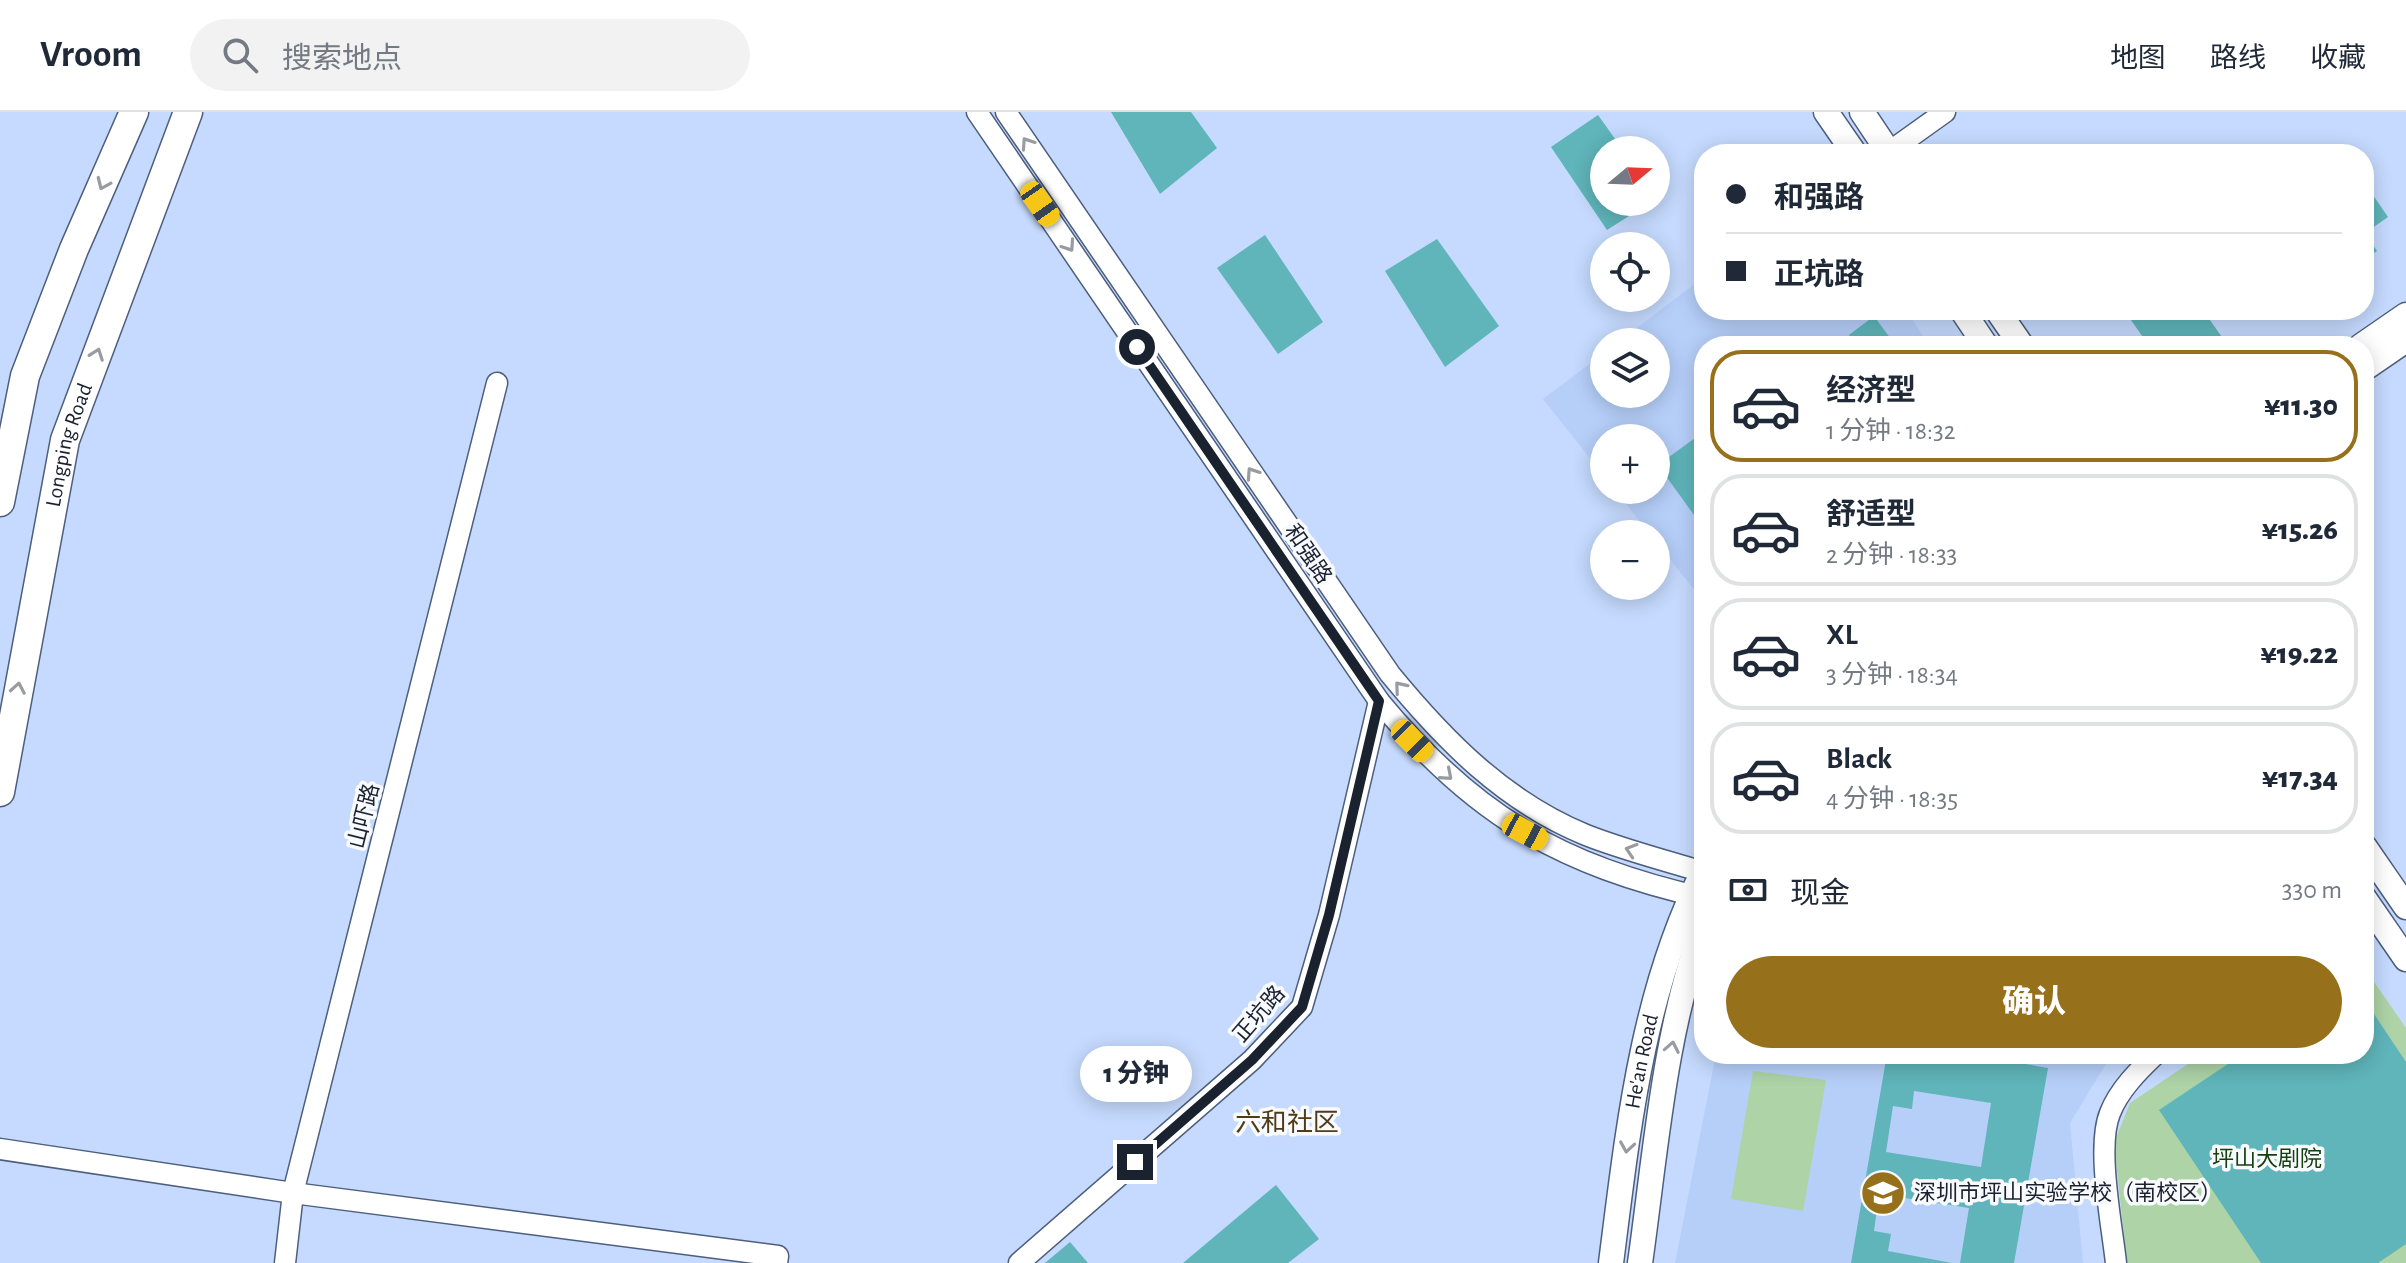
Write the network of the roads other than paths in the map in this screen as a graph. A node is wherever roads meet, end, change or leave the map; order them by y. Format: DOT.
graph roads {
  1 [pos="134,112"];
  2 [pos="188,112"];
  3 [pos="1826,112"];
  4 [pos="1862,112"];
  5 [pos="1945,112"];
  6 [pos="1009,114"];
  7 [pos="984,117"];
  8 [pos="1848,144"];
  9 [pos="1884,144"];
  10 [pos="1902,144"];
  11 [pos="2406,315"];
  12 [pos="2374,337"];
  13 [pos="2406,340"];
  14 [pos="2374,362"];
  15 [pos="497,383"];
  16 [pos="0,502"];
  17 [pos="1379,701"];
  18 [pos="0,792"];
  19 [pos="2374,861"];
  20 [pos="1694,879"];
  21 [pos="1694,881"];
  22 [pos="1694,907"];
  23 [pos="2406,907"];
  24 [pos="2374,918"];
  25 [pos="1694,940"];
  26 [pos="2406,959"];
  27 [pos="1678,965"];
  28 [pos="2146,1064"];
  29 [pos="0,1149"];
  30 [pos="293,1193"];
  31 [pos="778,1260"];
  32 [pos="285,1263"];
  33 [pos="1019,1263"];
  34 [pos="1611,1263"];
  35 [pos="1640,1263"];
  36 [pos="2116,1263"];
  1 -- 16 [label="main road, one-way"];
  18 -- 2 [label="main road, Longping Road, one-way"];
  3 -- 8 [label="street"];
  4 -- 9 [label="street"];
  5 -- 10 [label="street"];
  6 -- 7 [label="street"];
  20 -- 6 [label="street, 和强路, one-way"];
  7 -- 17 [label="street, 和强路, one-way"];
  11 -- 12 [label="street"];
  13 -- 14 [label="street"];
  15 -- 30 [label="street, 山吓路"];
  17 -- 21 [label="street, 和强路, one-way"];
  17 -- 33 [label="street, 正坑路"];
  19 -- 23 [label="street"];
  22 -- 27 [label="street, He'an Road"];
  24 -- 26 [label="street"];
  25 -- 27 [label="street, He'an Road"];
  27 -- 34 [label="street, He'an Road, one-way"];
  35 -- 27 [label="street, He'an Road, one-way"];
  28 -- 36 [label="street"];
  29 -- 30 [label="street"];
  30 -- 31 [label="street"];
  30 -- 32 [label="street, 山吓路"];
}
